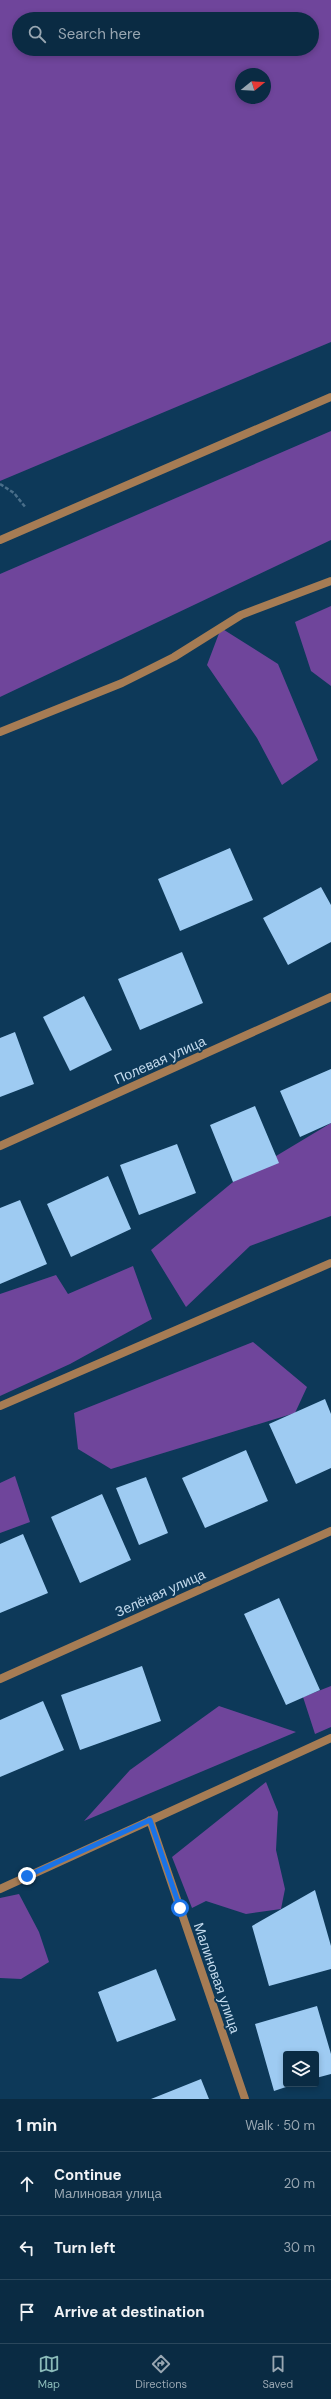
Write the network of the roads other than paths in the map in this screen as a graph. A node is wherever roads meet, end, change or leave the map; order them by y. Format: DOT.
graph roads {
  1 [pos="331,397"];
  2 [pos="0,540"];
  3 [pos="331,581"];
  4 [pos="0,732"];
  5 [pos="331,997"];
  6 [pos="0,1146"];
  7 [pos="331,1263"];
  8 [pos="0,1406"];
  9 [pos="331,1531"];
  10 [pos="0,1679"];
  11 [pos="331,1738"];
  12 [pos="150,1820"];
  13 [pos="0,1889"];
  14 [pos="245,2099"];
  1 -- 2 [label="street"];
  3 -- 4 [label="street"];
  5 -- 6 [label="street, Полевая улица"];
  7 -- 8 [label="street"];
  9 -- 10 [label="street, Зелёная улица"];
  11 -- 12 [label="street"];
  12 -- 13 [label="street"];
  12 -- 14 [label="street, Малиновая улица"];
}
